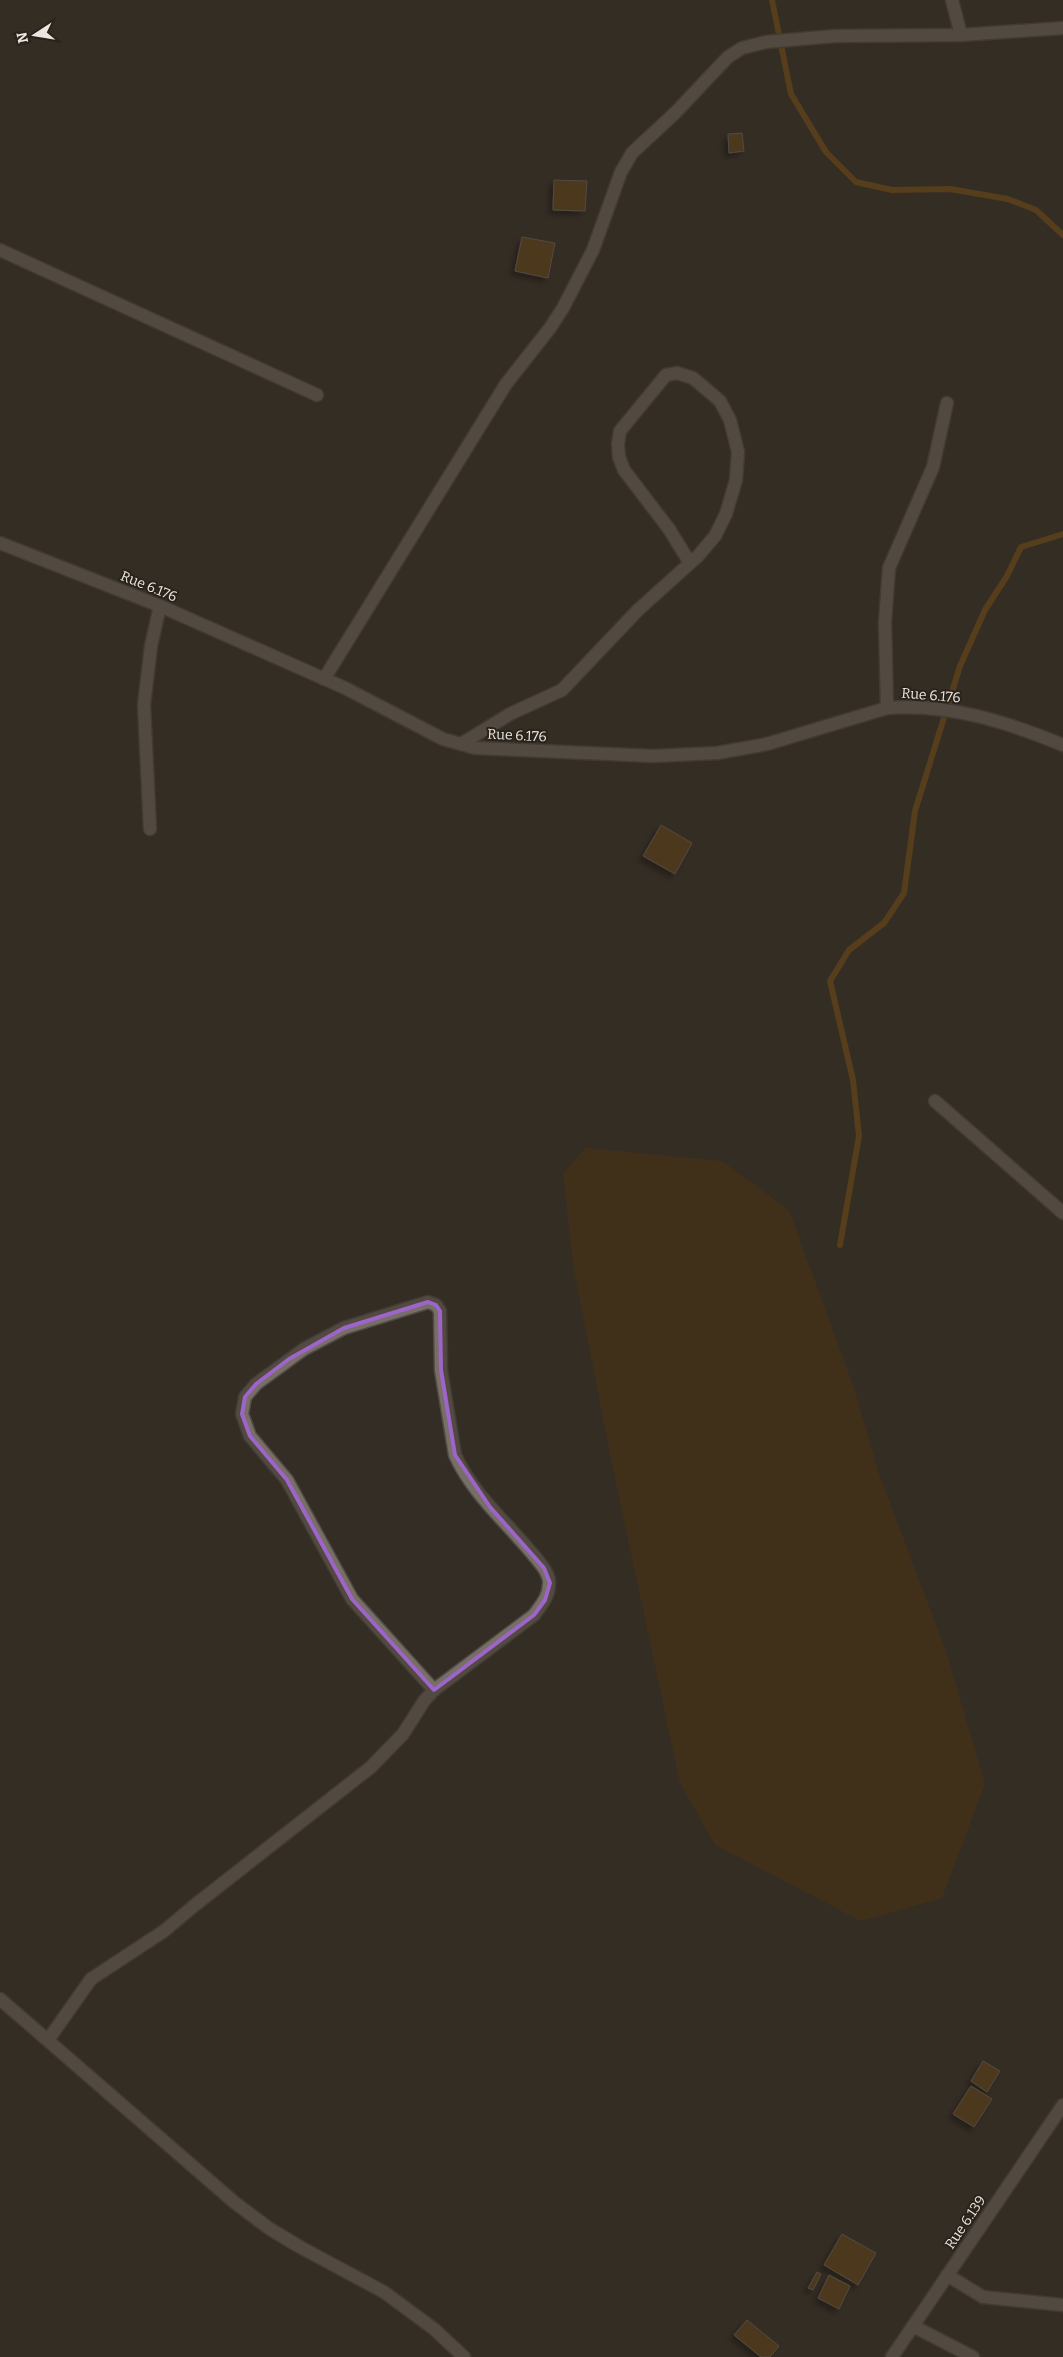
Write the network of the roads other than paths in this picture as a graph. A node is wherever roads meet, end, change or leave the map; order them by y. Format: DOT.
graph roads {
  1 [pos="952,0"];
  2 [pos="1063,28"];
  3 [pos="961,35"];
  4 [pos="0,250"];
  5 [pos="317,394"];
  6 [pos="947,403"];
  7 [pos="0,543"];
  8 [pos="690,564"];
  9 [pos="160,606"];
  10 [pos="324,679"];
  11 [pos="887,708"];
  12 [pos="461,744"];
  13 [pos="1063,746"];
  14 [pos="150,830"];
  15 [pos="935,1101"];
  16 [pos="1063,1213"];
  17 [pos="434,1690"];
  18 [pos="0,1999"];
  19 [pos="48,2040"];
  20 [pos="1063,2105"];
  21 [pos="947,2275"];
  22 [pos="1063,2305"];
  23 [pos="913,2326"];
  24 [pos="464,2357"];
  25 [pos="892,2357"];
  26 [pos="973,2357"];
  1 -- 3 [label="street"];
  2 -- 3 [label="street"];
  3 -- 10 [label="street"];
  4 -- 5 [label="street"];
  6 -- 11 [label="street"];
  7 -- 9 [label="street, Rue 6.176"];
  8 -- 8 [label="street"];
  8 -- 12 [label="street"];
  9 -- 10 [label="street, Rue 6.176"];
  9 -- 14 [label="street"];
  10 -- 12 [label="street, Rue 6.176"];
  11 -- 12 [label="street, Rue 6.176"];
  11 -- 13 [label="street, Rue 6.176"];
  15 -- 16 [label="street"];
  17 -- 17 [label="street"];
  17 -- 19 [label="street"];
  18 -- 19 [label="street"];
  19 -- 24 [label="street"];
  20 -- 21 [label="street, Rue 6.139"];
  21 -- 22 [label="street"];
  21 -- 23 [label="street, Rue 6.139"];
  23 -- 25 [label="street, Rue 6.139"];
  23 -- 26 [label="street"];
}
